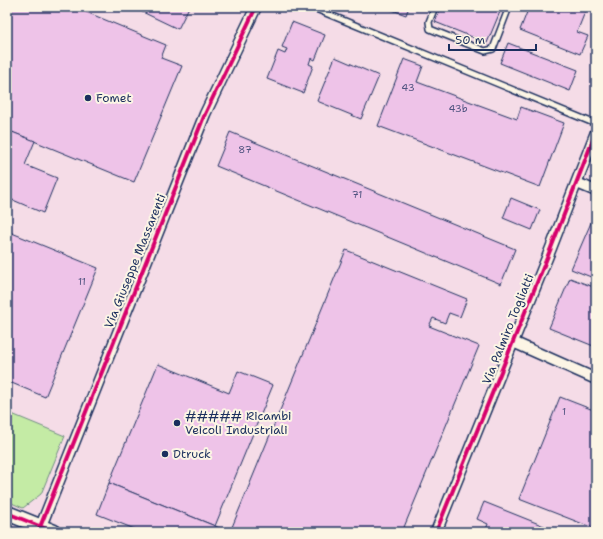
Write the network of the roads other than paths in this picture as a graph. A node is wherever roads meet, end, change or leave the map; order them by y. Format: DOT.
graph roads {
  1 [pos="256,7"];
  2 [pos="311,7"];
  3 [pos="435,7"];
  4 [pos="509,7"];
  5 [pos="596,124"];
  6 [pos="596,132"];
  7 [pos="577,183"];
  8 [pos="596,191"];
  9 [pos="513,342"];
  10 [pos="596,379"];
  11 [pos="7,512"];
  12 [pos="39,529"];
  13 [pos="54,532"];
  14 [pos="436,532"];
  1 -- 12 [label="street, Via Giuseppe Massarenti"];
  2 -- 5 [label="lane"];
  3 -- 4 [label="lane"];
  6 -- 7 [label="street, Via Palmiro Togliatti"];
  7 -- 8 [label="street"];
  7 -- 9 [label="street, Via Palmiro Togliatti"];
  9 -- 10 [label="street"];
  9 -- 14 [label="street, Via Palmiro Togliatti"];
  11 -- 12 [label="street"];
  12 -- 13 [label="street"];
}
